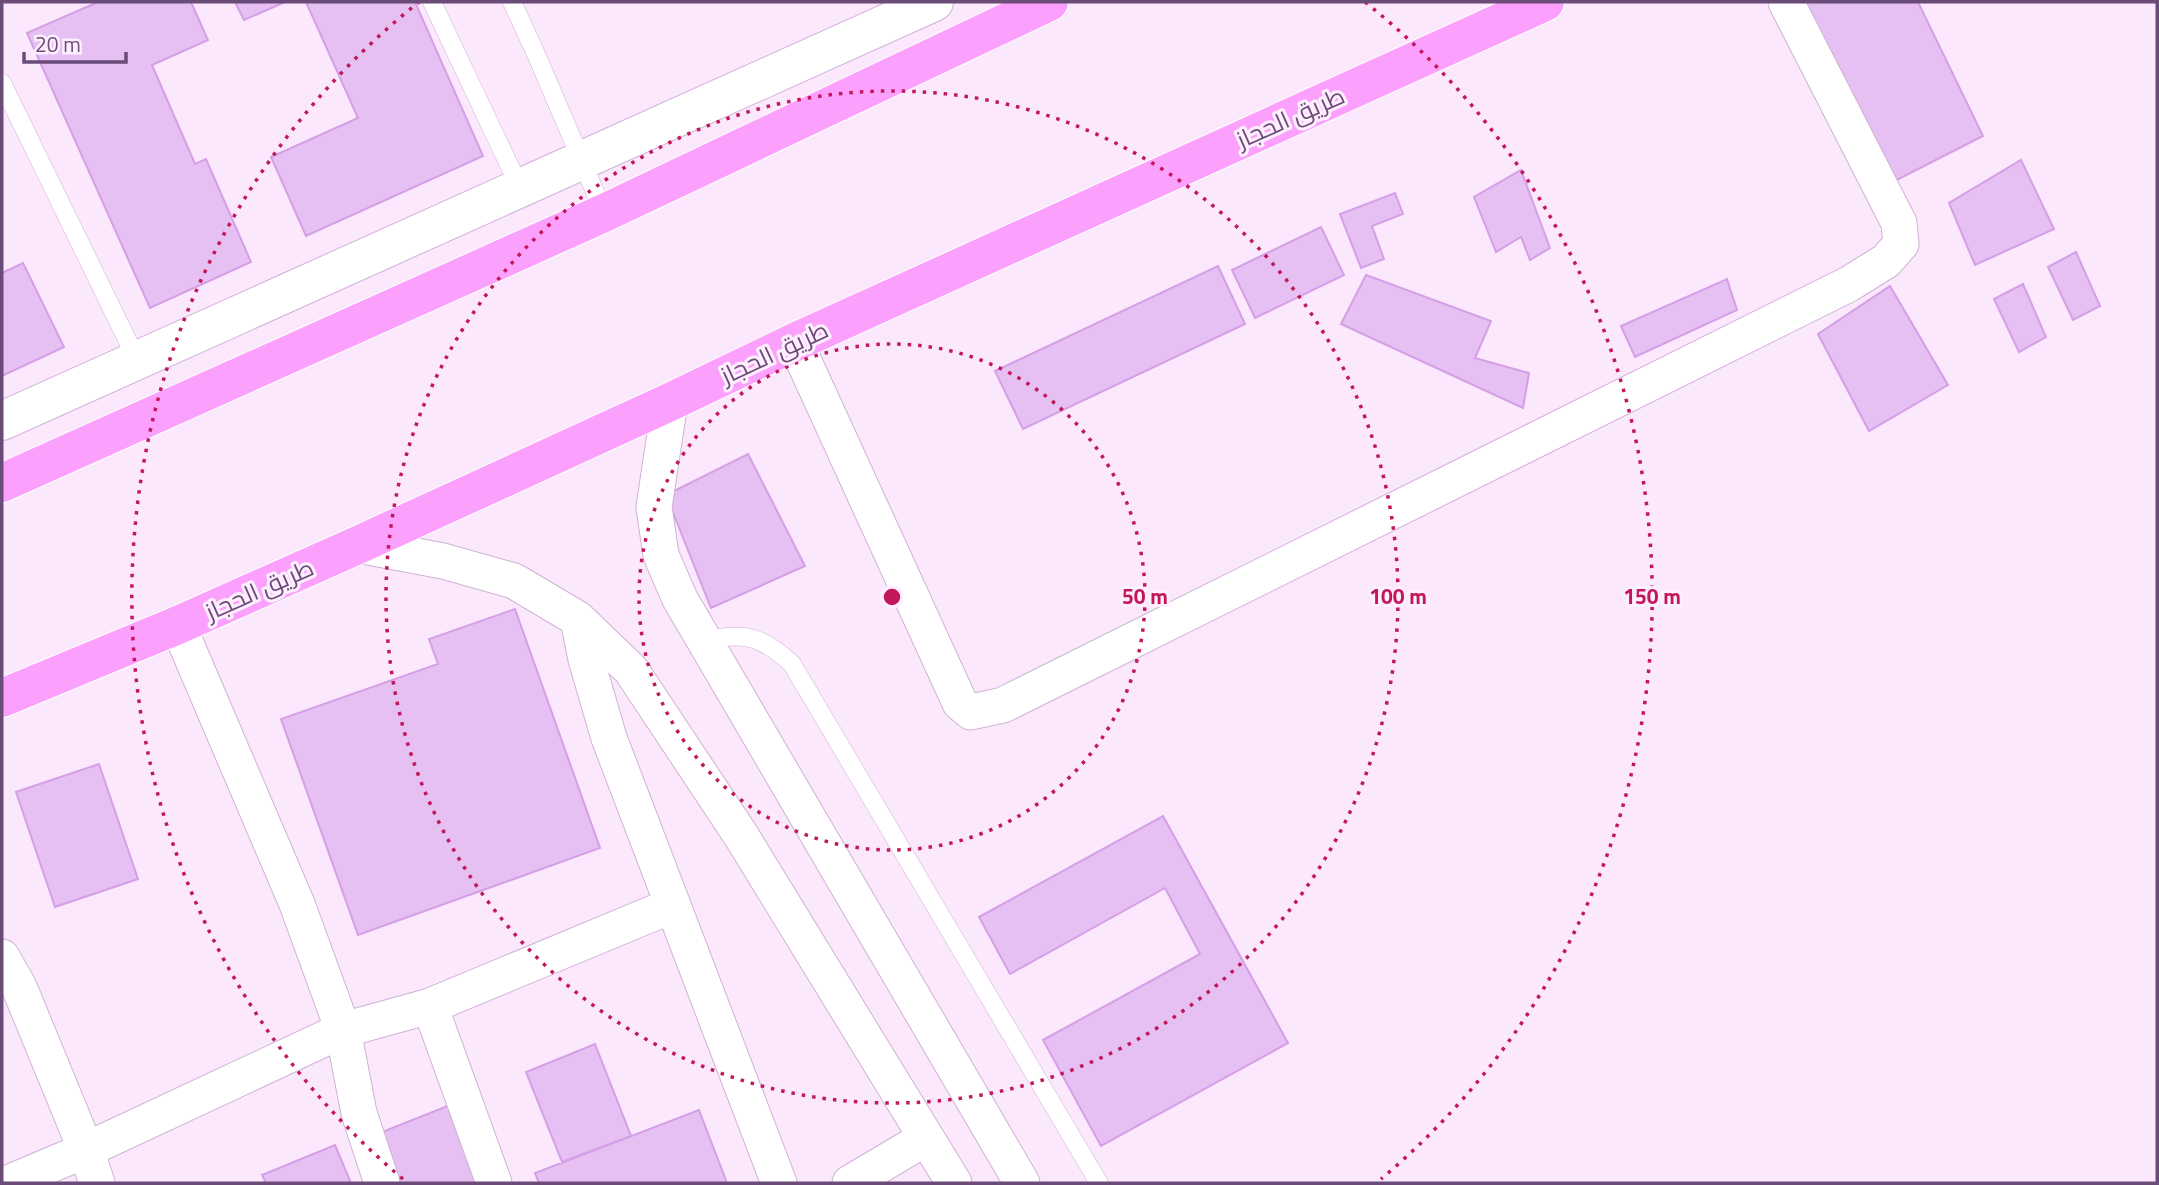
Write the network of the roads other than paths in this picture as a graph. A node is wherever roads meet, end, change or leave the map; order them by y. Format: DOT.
graph roads {
  1 [pos="432,2"];
  2 [pos="512,2"];
  3 [pos="934,2"];
  4 [pos="1049,2"];
  5 [pos="1545,2"];
  6 [pos="1786,2"];
  7 [pos="2,83"];
  8 [pos="581,161"];
  9 [pos="520,188"];
  10 [pos="604,213"];
  11 [pos="795,342"];
  12 [pos="137,360"];
  13 [pos="670,402"];
  14 [pos="2,421"];
  15 [pos="2,484"];
  16 [pos="358,545"];
  17 [pos="578,619"];
  18 [pos="178,625"];
  19 [pos="705,641"];
  20 [pos="2,698"];
  21 [pos="673,905"];
  22 [pos="2,957"];
  23 [pos="430,1006"];
  24 [pos="343,1030"];
  25 [pos="926,1138"];
  26 [pos="86,1150"];
  27 [pos="8,1183"];
  28 [pos="97,1183"];
  29 [pos="382,1183"];
  30 [pos="494,1183"];
  31 [pos="779,1183"];
  32 [pos="850,1183"];
  33 [pos="954,1183"];
  34 [pos="1022,1183"];
  35 [pos="1099,1183"];
  1 -- 9 [label="lane"];
  2 -- 8 [label="lane"];
  3 -- 8 [label="main road"];
  4 -- 10 [label="main road"];
  5 -- 11 [label="main road, طريق الحجاز"];
  6 -- 11 [label="street"];
  7 -- 12 [label="lane"];
  8 -- 9 [label="main road"];
  8 -- 10 [label="lane"];
  9 -- 12 [label="main road"];
  10 -- 15 [label="main road"];
  11 -- 13 [label="main road, طريق الحجاز"];
  12 -- 14 [label="main road"];
  13 -- 16 [label="main road, طريق الحجاز"];
  13 -- 19 [label="street"];
  16 -- 17 [label="street"];
  16 -- 18 [label="main road, طريق الحجاز"];
  17 -- 21 [label="street"];
  17 -- 25 [label="street"];
  18 -- 20 [label="main road, طريق الحجاز"];
  18 -- 24 [label="street"];
  19 -- 34 [label="street"];
  19 -- 35 [label="lane"];
  21 -- 23 [label="street"];
  21 -- 31 [label="street"];
  22 -- 26 [label="street"];
  23 -- 24 [label="street"];
  23 -- 30 [label="street"];
  24 -- 26 [label="street"];
  24 -- 29 [label="street"];
  25 -- 32 [label="street"];
  25 -- 33 [label="street"];
  26 -- 27 [label="street"];
  26 -- 28 [label="street"];
}
